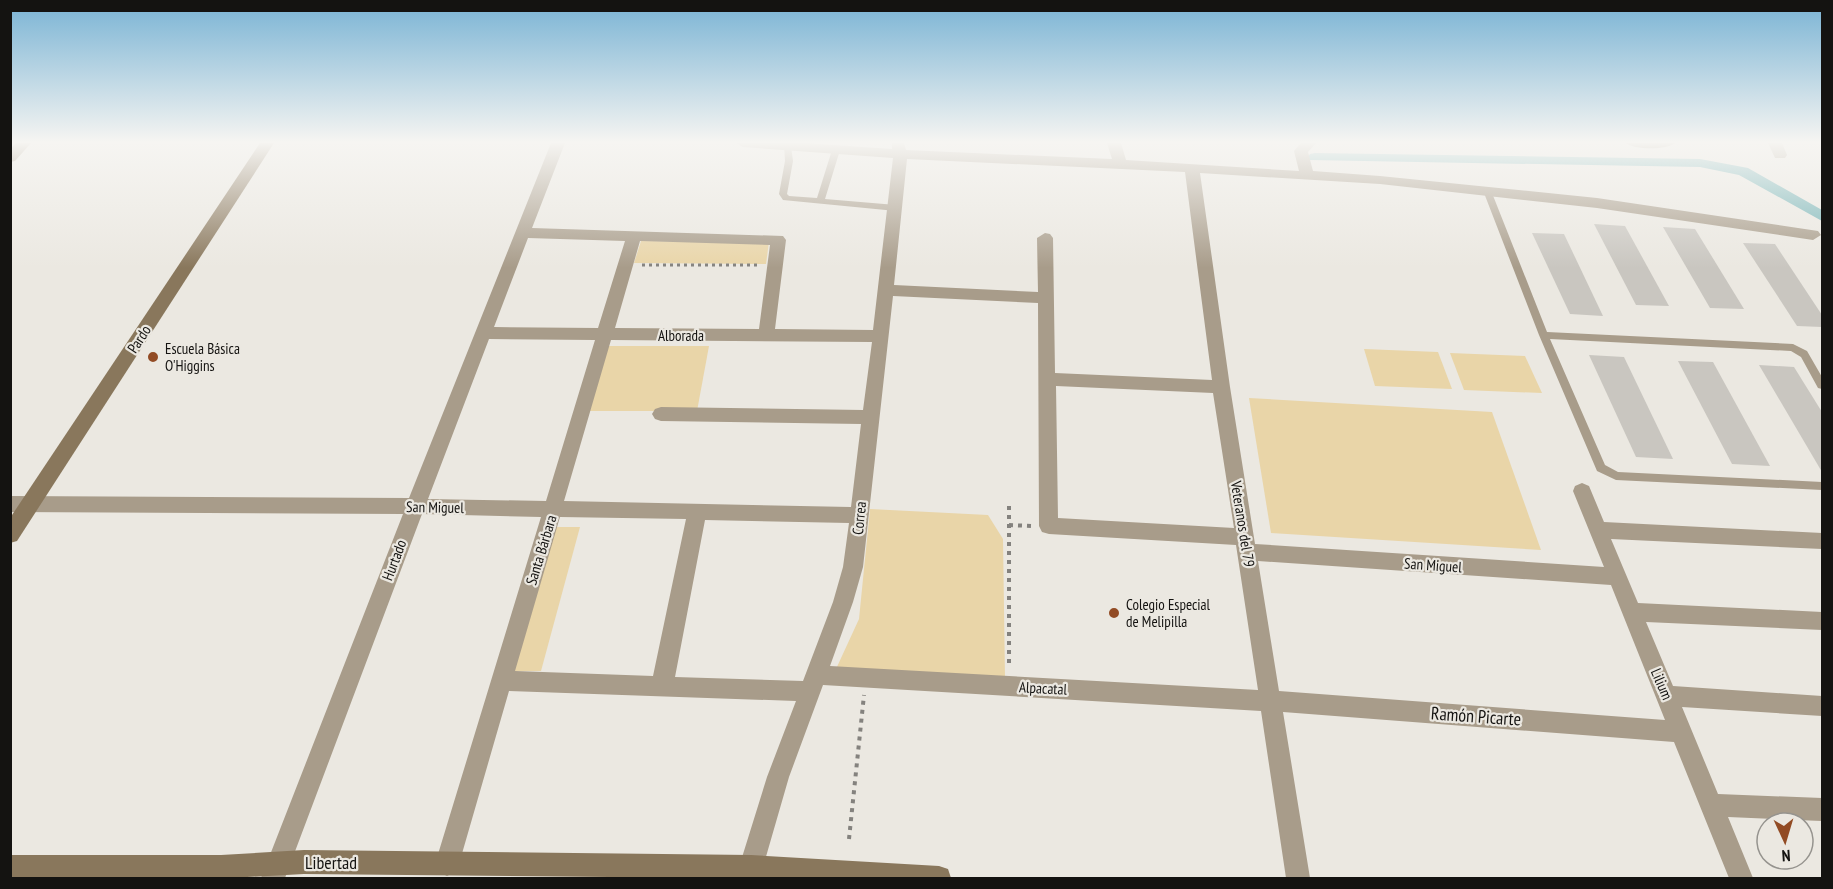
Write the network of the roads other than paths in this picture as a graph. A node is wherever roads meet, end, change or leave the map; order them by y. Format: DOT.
graph roads {
  1 [pos="240,184"];
  2 [pos="541,184"];
  3 [pos="786,184"];
  4 [pos="825,184"];
  5 [pos="899,184"];
  6 [pos="1194,184"];
  7 [pos="1417,184"];
  8 [pos="1507,184"];
  9 [pos="1488,193"];
  10 [pos="820,201"];
  11 [pos="896,208"];
  12 [pos="522,233"];
  13 [pos="634,236"];
  14 [pos="1045,238"];
  15 [pos="886,290"];
  16 [pos="1046,298"];
  17 [pos="483,333"];
  18 [pos="605,334"];
  19 [pos="766,335"];
  20 [pos="1544,335"];
  21 [pos="880,336"];
  22 [pos="1047,379"];
  23 [pos="1822,385"];
  24 [pos="1221,387"];
  25 [pos="661,414"];
  26 [pos="870,417"];
  27 [pos="1822,486"];
  28 [pos="1582,491"];
  29 [pos="10,504"];
  30 [pos="30,504"];
  31 [pos="415,507"];
  32 [pos="553,509"];
  33 [pos="697,512"];
  34 [pos="859,515"];
  35 [pos="1599,530"];
  36 [pos="10,535"];
  37 [pos="1822,541"];
  38 [pos="1246,545"];
  39 [pos="1618,577"];
  40 [pos="1631,612"];
  41 [pos="1822,621"];
  42 [pos="502,681"];
  43 [pos="812,683"];
  44 [pos="662,686"];
  45 [pos="1668,696"];
  46 [pos="1271,701"];
  47 [pos="1822,706"];
  48 [pos="1682,732"];
  49 [pos="1711,805"];
  50 [pos="1822,810"];
  51 [pos="447,864"];
  52 [pos="10,867"];
  53 [pos="276,871"];
  54 [pos="659,872"];
  55 [pos="751,873"];
  56 [pos="939,879"];
  57 [pos="1298,879"];
  58 [pos="1741,879"];
  1 -- 30 [label="main road, Pardo"];
  2 -- 12 [label="street, Hurtado"];
  3 -- 10 [label="lane"];
  4 -- 10 [label="lane"];
  5 -- 11 [label="street, Correa"];
  6 -- 24 [label="street, Veteranos del 79"];
  7 -- 9 [label="street"];
  8 -- 9 [label="street"];
  9 -- 20 [label="lane"];
  10 -- 11 [label="lane"];
  11 -- 15 [label="street, Correa"];
  12 -- 13 [label="street"];
  12 -- 17 [label="street, Hurtado"];
  13 -- 18 [label="street, Santa Bárbara"];
  13 -- 19 [label="street"];
  14 -- 16 [label="street"];
  15 -- 16 [label="street"];
  15 -- 21 [label="street, Correa"];
  16 -- 22 [label="street"];
  17 -- 18 [label="street, Alborada"];
  17 -- 31 [label="street, Hurtado"];
  18 -- 19 [label="street, Alborada"];
  18 -- 32 [label="street, Santa Bárbara"];
  19 -- 21 [label="street, Alborada"];
  20 -- 23 [label="lane"];
  20 -- 27 [label="lane"];
  21 -- 26 [label="street, Correa"];
  22 -- 24 [label="street"];
  22 -- 38 [label="street, San Miguel"];
  24 -- 38 [label="street, Veteranos del 79"];
  25 -- 26 [label="street"];
  26 -- 34 [label="street, Correa"];
  28 -- 35 [label="street, Lilium"];
  29 -- 30 [label="street, San Miguel"];
  30 -- 31 [label="street, San Miguel"];
  30 -- 36 [label="main road, Pardo"];
  31 -- 32 [label="street, San Miguel"];
  31 -- 53 [label="street, Hurtado"];
  32 -- 33 [label="street, San Miguel"];
  32 -- 42 [label="street, Santa Bárbara"];
  33 -- 34 [label="street, San Miguel"];
  33 -- 44 [label="street"];
  34 -- 43 [label="street, Correa"];
  35 -- 37 [label="street"];
  35 -- 39 [label="street, Lilium"];
  38 -- 39 [label="street, San Miguel"];
  38 -- 46 [label="street, Veteranos del 79"];
  39 -- 40 [label="street, Lilium"];
  40 -- 41 [label="street"];
  40 -- 45 [label="street, Lilium"];
  42 -- 44 [label="street, Alpacatal"];
  42 -- 51 [label="street, Santa Bárbara"];
  43 -- 44 [label="street, Alpacatal"];
  43 -- 46 [label="street, Alpacatal"];
  43 -- 55 [label="street, Correa"];
  45 -- 47 [label="street"];
  45 -- 48 [label="street, Lilium"];
  46 -- 48 [label="street, Ramón Picarte"];
  46 -- 57 [label="street, Veteranos del 79"];
  48 -- 49 [label="street, Lilium"];
  49 -- 50 [label="street"];
  49 -- 58 [label="street, Lilium"];
  51 -- 53 [label="main road, Libertad"];
  51 -- 54 [label="main road, Libertad"];
  52 -- 53 [label="main road, Libertad"];
  54 -- 55 [label="main road, Libertad"];
  55 -- 56 [label="main road, Libertad"];
}
